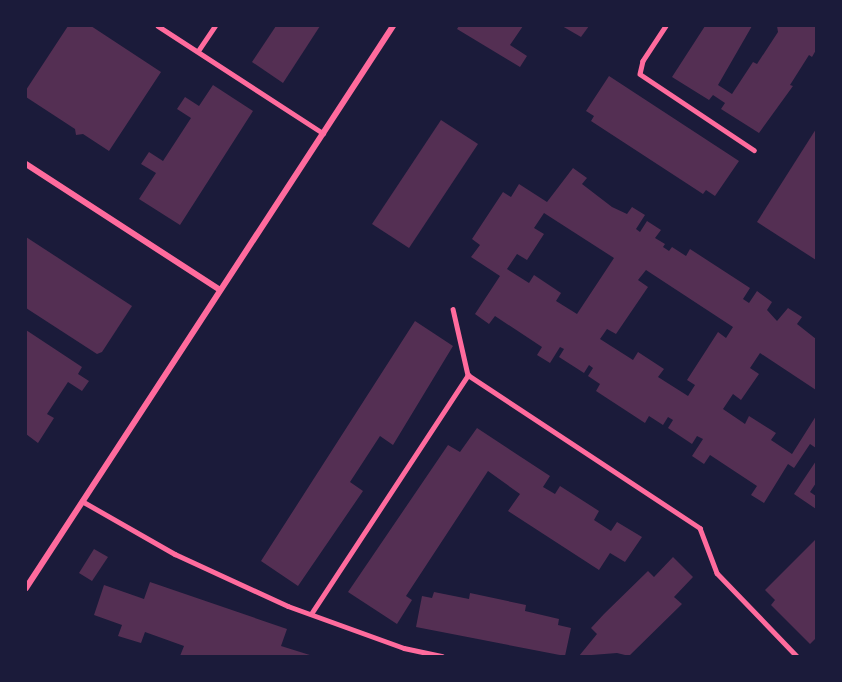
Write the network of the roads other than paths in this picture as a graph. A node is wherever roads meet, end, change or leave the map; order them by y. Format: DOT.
graph roads {
  1 [pos="158,26"];
  2 [pos="215,26"];
  3 [pos="393,26"];
  4 [pos="666,26"];
  5 [pos="198,51"];
  6 [pos="323,133"];
  7 [pos="754,150"];
  8 [pos="26,164"];
  9 [pos="220,290"];
  10 [pos="453,309"];
  11 [pos="468,375"];
  12 [pos="82,501"];
  13 [pos="26,588"];
  14 [pos="311,614"];
  15 [pos="442,657"];
  16 [pos="797,657"];
  1 -- 5 [label="lane"];
  2 -- 5 [label="lane"];
  3 -- 6 [label="street"];
  4 -- 7 [label="lane"];
  5 -- 6 [label="lane"];
  6 -- 9 [label="street"];
  8 -- 9 [label="street"];
  9 -- 12 [label="street"];
  10 -- 11 [label="lane"];
  11 -- 14 [label="lane"];
  11 -- 16 [label="lane"];
  12 -- 13 [label="street"];
  12 -- 14 [label="lane"];
  14 -- 15 [label="lane"];
}
